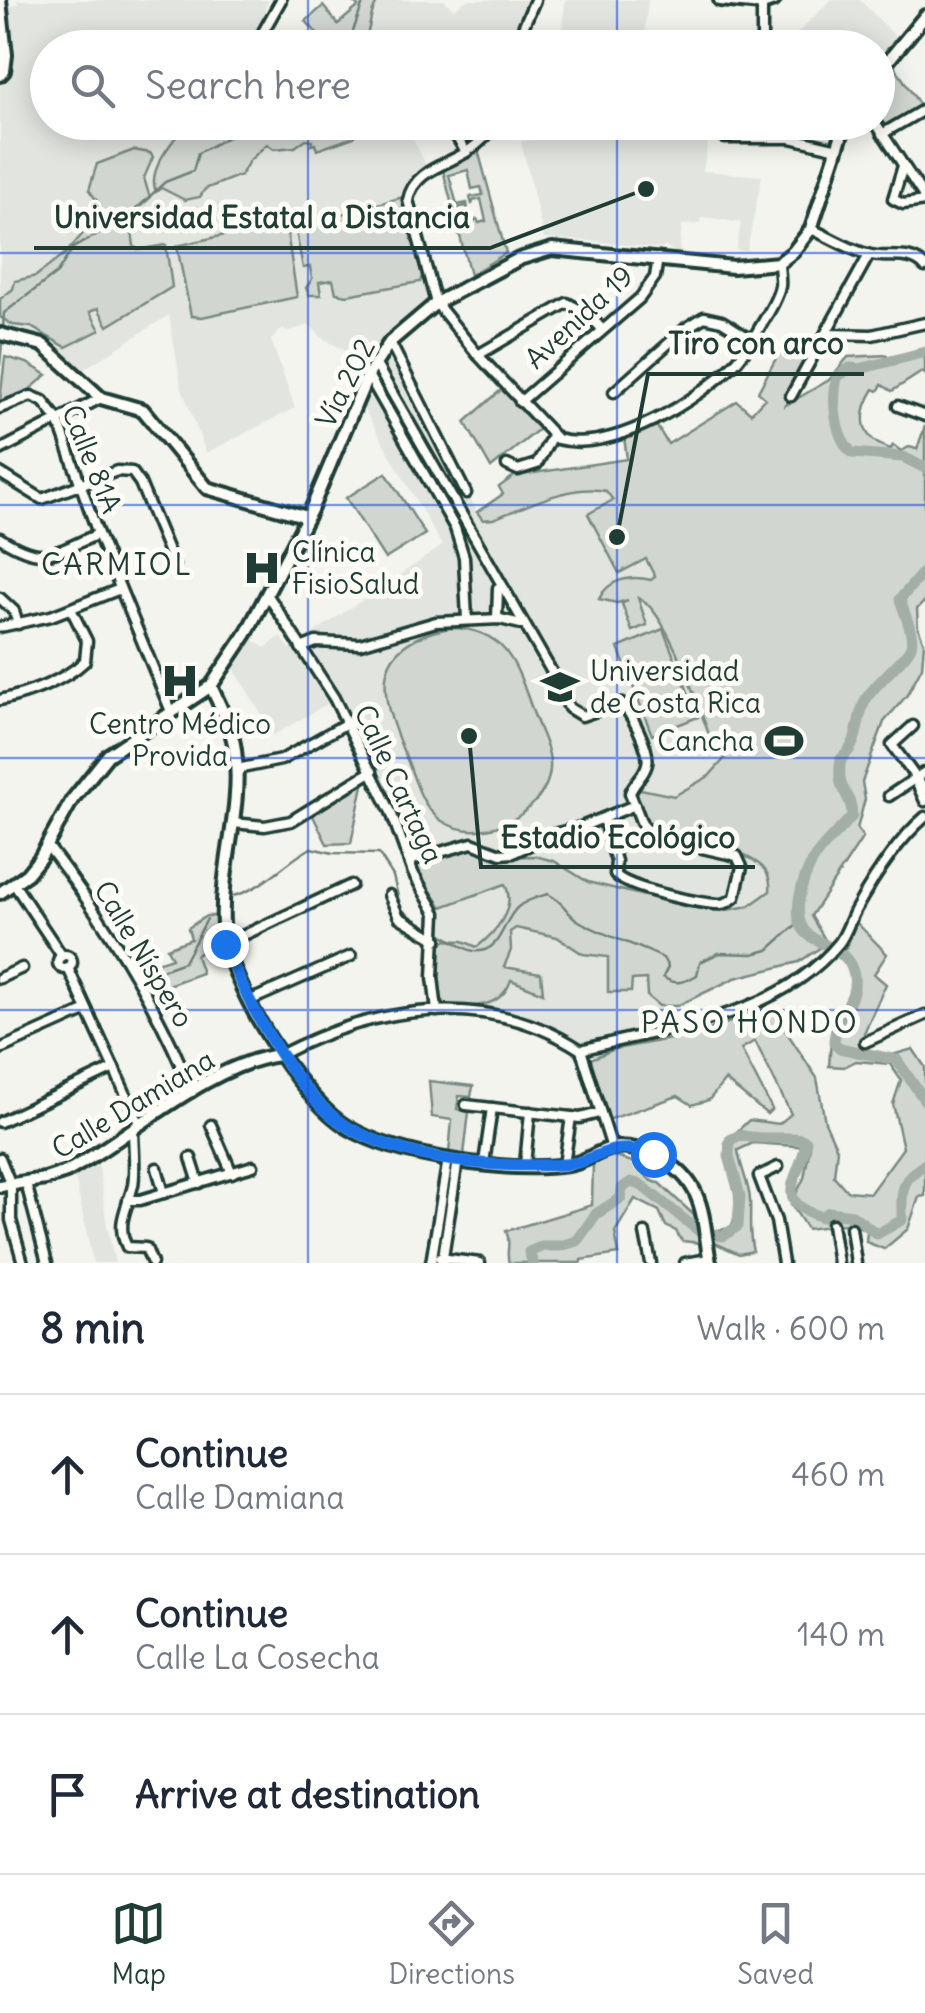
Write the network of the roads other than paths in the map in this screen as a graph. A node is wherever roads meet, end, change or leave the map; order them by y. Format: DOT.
graph roads {
  1 [pos="0,0"];
  2 [pos="281,0"];
  3 [pos="534,0"];
  4 [pos="720,0"];
  5 [pos="768,2"];
  6 [pos="925,16"];
  7 [pos="264,30"];
  8 [pos="522,30"];
  9 [pos="764,30"];
  10 [pos="895,55"];
  11 [pos="0,74"];
  12 [pos="925,110"];
  13 [pos="895,127"];
  14 [pos="458,140"];
  15 [pos="478,140"];
  16 [pos="800,140"];
  17 [pos="841,140"];
  18 [pos="886,140"];
  19 [pos="838,149"];
  20 [pos="466,152"];
  21 [pos="904,166"];
  22 [pos="925,200"];
  23 [pos="811,229"];
  24 [pos="869,255"];
  25 [pos="658,258"];
  26 [pos="778,263"];
  27 [pos="925,267"];
  28 [pos="436,303"];
  29 [pos="925,323"];
  30 [pos="601,328"];
  31 [pos="0,334"];
  32 [pos="826,334"];
  33 [pos="752,340"];
  34 [pos="390,342"];
  35 [pos="478,355"];
  36 [pos="375,363"];
  37 [pos="368,375"];
  38 [pos="614,392"];
  39 [pos="791,396"];
  40 [pos="101,398"];
  41 [pos="520,402"];
  42 [pos="898,406"];
  43 [pos="0,408"];
  44 [pos="925,416"];
  45 [pos="58,420"];
  46 [pos="554,438"];
  47 [pos="0,450"];
  48 [pos="507,465"];
  49 [pos="0,473"];
  50 [pos="81,486"];
  51 [pos="466,492"];
  52 [pos="306,517"];
  53 [pos="98,534"];
  54 [pos="0,538"];
  55 [pos="174,565"];
  56 [pos="496,579"];
  57 [pos="120,589"];
  58 [pos="266,593"];
  59 [pos="0,598"];
  60 [pos="71,610"];
  61 [pos="498,618"];
  62 [pos="468,620"];
  63 [pos="18,624"];
  64 [pos="524,626"];
  65 [pos="0,627"];
  66 [pos="301,648"];
  67 [pos="211,686"];
  68 [pos="0,700"];
  69 [pos="172,714"];
  70 [pos="347,724"];
  71 [pos="913,726"];
  72 [pos="236,750"];
  73 [pos="253,766"];
  74 [pos="372,771"];
  75 [pos="925,772"];
  76 [pos="236,774"];
  77 [pos="915,779"];
  78 [pos="925,790"];
  79 [pos="889,796"];
  80 [pos="925,801"];
  81 [pos="634,805"];
  82 [pos="925,817"];
  83 [pos="602,819"];
  84 [pos="233,823"];
  85 [pos="47,845"];
  86 [pos="408,862"];
  87 [pos="14,884"];
  88 [pos="351,885"];
  89 [pos="0,893"];
  90 [pos="389,895"];
  91 [pos="437,940"];
  92 [pos="225,944"];
  93 [pos="351,956"];
  94 [pos="22,968"];
  95 [pos="0,978"];
  96 [pos="248,1001"];
  97 [pos="87,1010"];
  98 [pos="437,1010"];
  99 [pos="925,1016"];
  100 [pos="865,1042"];
  101 [pos="0,1049"];
  102 [pos="581,1050"];
  103 [pos="280,1055"];
  104 [pos="114,1068"];
  105 [pos="192,1092"];
  106 [pos="466,1105"];
  107 [pos="492,1108"];
  108 [pos="530,1112"];
  109 [pos="599,1112"];
  110 [pos="571,1117"];
  111 [pos="0,1122"];
  112 [pos="211,1125"];
  113 [pos="136,1126"];
  114 [pos="612,1148"];
  115 [pos="0,1158"];
  116 [pos="191,1158"];
  117 [pos="453,1160"];
  118 [pos="484,1163"];
  119 [pos="525,1165"];
  120 [pos="564,1165"];
  121 [pos="253,1166"];
  122 [pos="157,1168"];
  123 [pos="778,1168"];
  124 [pos="232,1173"];
  125 [pos="26,1182"];
  126 [pos="199,1183"];
  127 [pos="5,1186"];
  128 [pos="164,1193"];
  129 [pos="128,1200"];
  130 [pos="832,1224"];
  131 [pos="851,1228"];
  132 [pos="645,1232"];
  133 [pos="709,1256"];
  134 [pos="437,1260"];
  135 [pos="23,1263"];
  136 [pos="47,1263"];
  137 [pos="152,1263"];
  138 [pos="480,1263"];
  139 [pos="651,1263"];
  140 [pos="685,1263"];
  141 [pos="782,1263"];
  142 [pos="838,1263"];
  143 [pos="856,1263"];
  1 -- 11 [label="street"];
  2 -- 7 [label="street"];
  3 -- 8 [label="street"];
  4 -- 5 [label="street"];
  5 -- 9 [label="street"];
  6 -- 10 [label="street"];
  12 -- 13 [label="street"];
  14 -- 20 [label="street"];
  15 -- 20 [label="street"];
  16 -- 19 [label="street"];
  17 -- 19 [label="street"];
  18 -- 21 [label="street"];
  19 -- 23 [label="street"];
  20 -- 28 [label="street"];
  21 -- 22 [label="street"];
  21 -- 22 [label="street"];
  23 -- 24 [label="street"];
  23 -- 26 [label="street"];
  24 -- 27 [label="street"];
  24 -- 32 [label="street"];
  25 -- 26 [label="street, Vía 202"];
  25 -- 28 [label="street, Vía 202"];
  25 -- 30 [label="street, Avenida 19"];
  26 -- 33 [label="street"];
  28 -- 34 [label="street, Vía 202"];
  28 -- 35 [label="street"];
  29 -- 32 [label="street"];
  30 -- 35 [label="street"];
  30 -- 41 [label="street, Avenida 19"];
  31 -- 40 [label="street"];
  32 -- 39 [label="street"];
  33 -- 38 [label="street"];
  33 -- 46 [label="street"];
  34 -- 36 [label="street, Vía 202"];
  34 -- 51 [label="street"];
  35 -- 41 [label="street"];
  36 -- 37 [label="street, Vía 202"];
  36 -- 56 [label="street"];
  37 -- 52 [label="street, Vía 202"];
  37 -- 62 [label="street"];
  40 -- 45 [label="street"];
  40 -- 52 [label="street"];
  41 -- 46 [label="street"];
  42 -- 44 [label="street"];
  43 -- 45 [label="street, Calle 81A"];
  45 -- 47 [label="street"];
  45 -- 50 [label="street, Calle 81A"];
  46 -- 48 [label="street"];
  49 -- 50 [label="street"];
  50 -- 53 [label="street, Calle 81A"];
  50 -- 55 [label="street"];
  52 -- 58 [label="street, Vía 202"];
  53 -- 54 [label="street"];
  53 -- 57 [label="street, Calle 81A"];
  56 -- 61 [label="street"];
  56 -- 64 [label="street"];
  57 -- 60 [label="street"];
  57 -- 69 [label="street, Calle 81A"];
  58 -- 66 [label="street, Calle Cartaga"];
  58 -- 67 [label="street, Vía 202"];
  59 -- 63 [label="street"];
  60 -- 63 [label="street"];
  60 -- 68 [label="street"];
  61 -- 62 [label="street"];
  61 -- 64 [label="street"];
  62 -- 66 [label="street"];
  63 -- 65 [label="street"];
  64 -- 81 [label="street"];
  66 -- 70 [label="street, Calle Cartaga"];
  67 -- 69 [label="street, Vía 202"];
  67 -- 72 [label="street"];
  69 -- 85 [label="street, Vía 202"];
  70 -- 73 [label="street"];
  70 -- 74 [label="street, Calle Cartaga"];
  71 -- 77 [label="street"];
  72 -- 73 [label="street"];
  72 -- 76 [label="street"];
  73 -- 76 [label="street"];
  74 -- 84 [label="street"];
  74 -- 86 [label="street, Calle Cartaga"];
  75 -- 77 [label="street"];
  76 -- 84 [label="street"];
  77 -- 78 [label="street"];
  77 -- 79 [label="street"];
  77 -- 80 [label="street"];
  81 -- 83 [label="street"];
  81 -- 83 [label="street"];
  82 -- 102 [label="street"];
  83 -- 86 [label="street"];
  84 -- 92 [label="street"];
  85 -- 87 [label="street, Vía 202"];
  85 -- 105 [label="street, Calle Níspero"];
  86 -- 91 [label="street, Calle Cartaga"];
  87 -- 89 [label="street, Vía 202"];
  87 -- 97 [label="street"];
  88 -- 92 [label="street"];
  90 -- 91 [label="street"];
  91 -- 98 [label="street, Calle Cartaga"];
  92 -- 96 [label="street"];
  93 -- 96 [label="street"];
  94 -- 95 [label="street"];
  96 -- 103 [label="street"];
  97 -- 101 [label="street"];
  97 -- 104 [label="street"];
  98 -- 102 [label="street"];
  98 -- 103 [label="street"];
  99 -- 100 [label="street"];
  102 -- 109 [label="street"];
  103 -- 105 [label="street, Calle Damiana"];
  103 -- 117 [label="street"];
  104 -- 111 [label="street"];
  104 -- 113 [label="street"];
  105 -- 113 [label="street, Calle Damiana"];
  106 -- 107 [label="street"];
  107 -- 108 [label="street"];
  107 -- 118 [label="street"];
  108 -- 110 [label="street"];
  108 -- 119 [label="street"];
  109 -- 110 [label="street"];
  109 -- 114 [label="street"];
  110 -- 120 [label="street"];
  112 -- 124 [label="street"];
  113 -- 125 [label="street, Calle Damiana"];
  113 -- 129 [label="street"];
  114 -- 120 [label="street"];
  114 -- 133 [label="street"];
  115 -- 127 [label="street"];
  116 -- 126 [label="street"];
  117 -- 118 [label="street"];
  117 -- 134 [label="street"];
  117 -- 134 [label="street"];
  118 -- 119 [label="street"];
  119 -- 120 [label="street"];
  121 -- 124 [label="street"];
  122 -- 128 [label="street"];
  123 -- 141 [label="street"];
  124 -- 126 [label="street"];
  125 -- 127 [label="street, Calle Damiana"];
  125 -- 136 [label="street"];
  126 -- 128 [label="street"];
  127 -- 135 [label="street"];
  128 -- 129 [label="street"];
  129 -- 137 [label="street"];
  130 -- 142 [label="street"];
  131 -- 143 [label="street"];
  132 -- 139 [label="street"];
  133 -- 140 [label="street"];
  134 -- 138 [label="street"];
}
